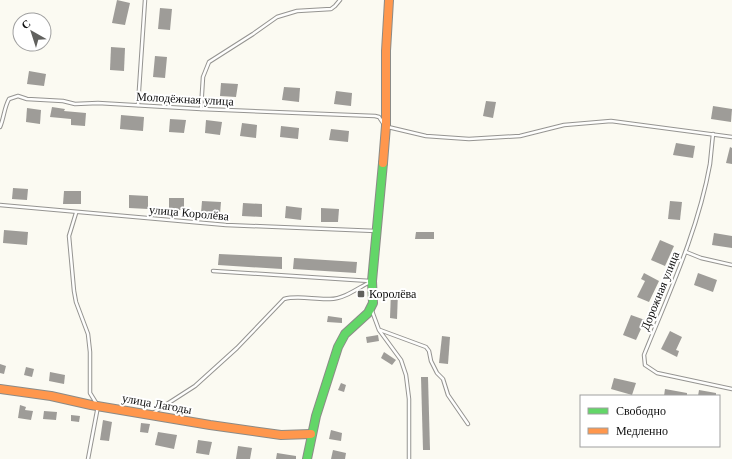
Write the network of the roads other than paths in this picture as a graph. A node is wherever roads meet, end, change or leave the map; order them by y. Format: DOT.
graph roads {
  1 [pos="145,0"];
  2 [pos="340,0"];
  3 [pos="389,0"];
  4 [pos="138,105"];
  5 [pos="201,109"];
  6 [pos="386,126"];
  7 [pos="0,127"];
  8 [pos="713,134"];
  9 [pos="732,136"];
  10 [pos="0,205"];
  11 [pos="76,213"];
  12 [pos="376,231"];
  13 [pos="686,252"];
  14 [pos="732,265"];
  15 [pos="213,271"];
  16 [pos="372,281"];
  17 [pos="371,308"];
  18 [pos="379,330"];
  19 [pos="0,389"];
  20 [pos="732,389"];
  21 [pos="98,406"];
  22 [pos="150,415"];
  23 [pos="468,424"];
  24 [pos="311,434"];
  25 [pos="88,459"];
  26 [pos="308,459"];
  27 [pos="409,459"];
  1 -- 4 [label="lane"];
  2 -- 5 [label="lane"];
  3 -- 6 [label="street"];
  4 -- 5 [label="lane, Молодёжная улица"];
  4 -- 7 [label="lane, Молодёжная улица"];
  5 -- 6 [label="lane, Молодёжная улица"];
  6 -- 8 [label="lane"];
  6 -- 12 [label="street"];
  8 -- 9 [label="lane"];
  8 -- 13 [label="lane, Дорожная улица"];
  10 -- 11 [label="lane, улица Королёва"];
  11 -- 12 [label="lane, улица Королёва"];
  11 -- 21 [label="lane"];
  12 -- 16 [label="street"];
  13 -- 14 [label="lane"];
  13 -- 20 [label="lane, Дорожная улица"];
  15 -- 16 [label="lane"];
  16 -- 17 [label="street"];
  16 -- 22 [label="lane"];
  17 -- 18 [label="lane"];
  17 -- 24 [label="street"];
  18 -- 23 [label="lane"];
  18 -- 27 [label="lane"];
  19 -- 21 [label="street, улица Лагоды"];
  21 -- 22 [label="street, улица Лагоды"];
  21 -- 25 [label="lane"];
  22 -- 24 [label="street, улица Лагоды"];
  24 -- 26 [label="street"];
}
